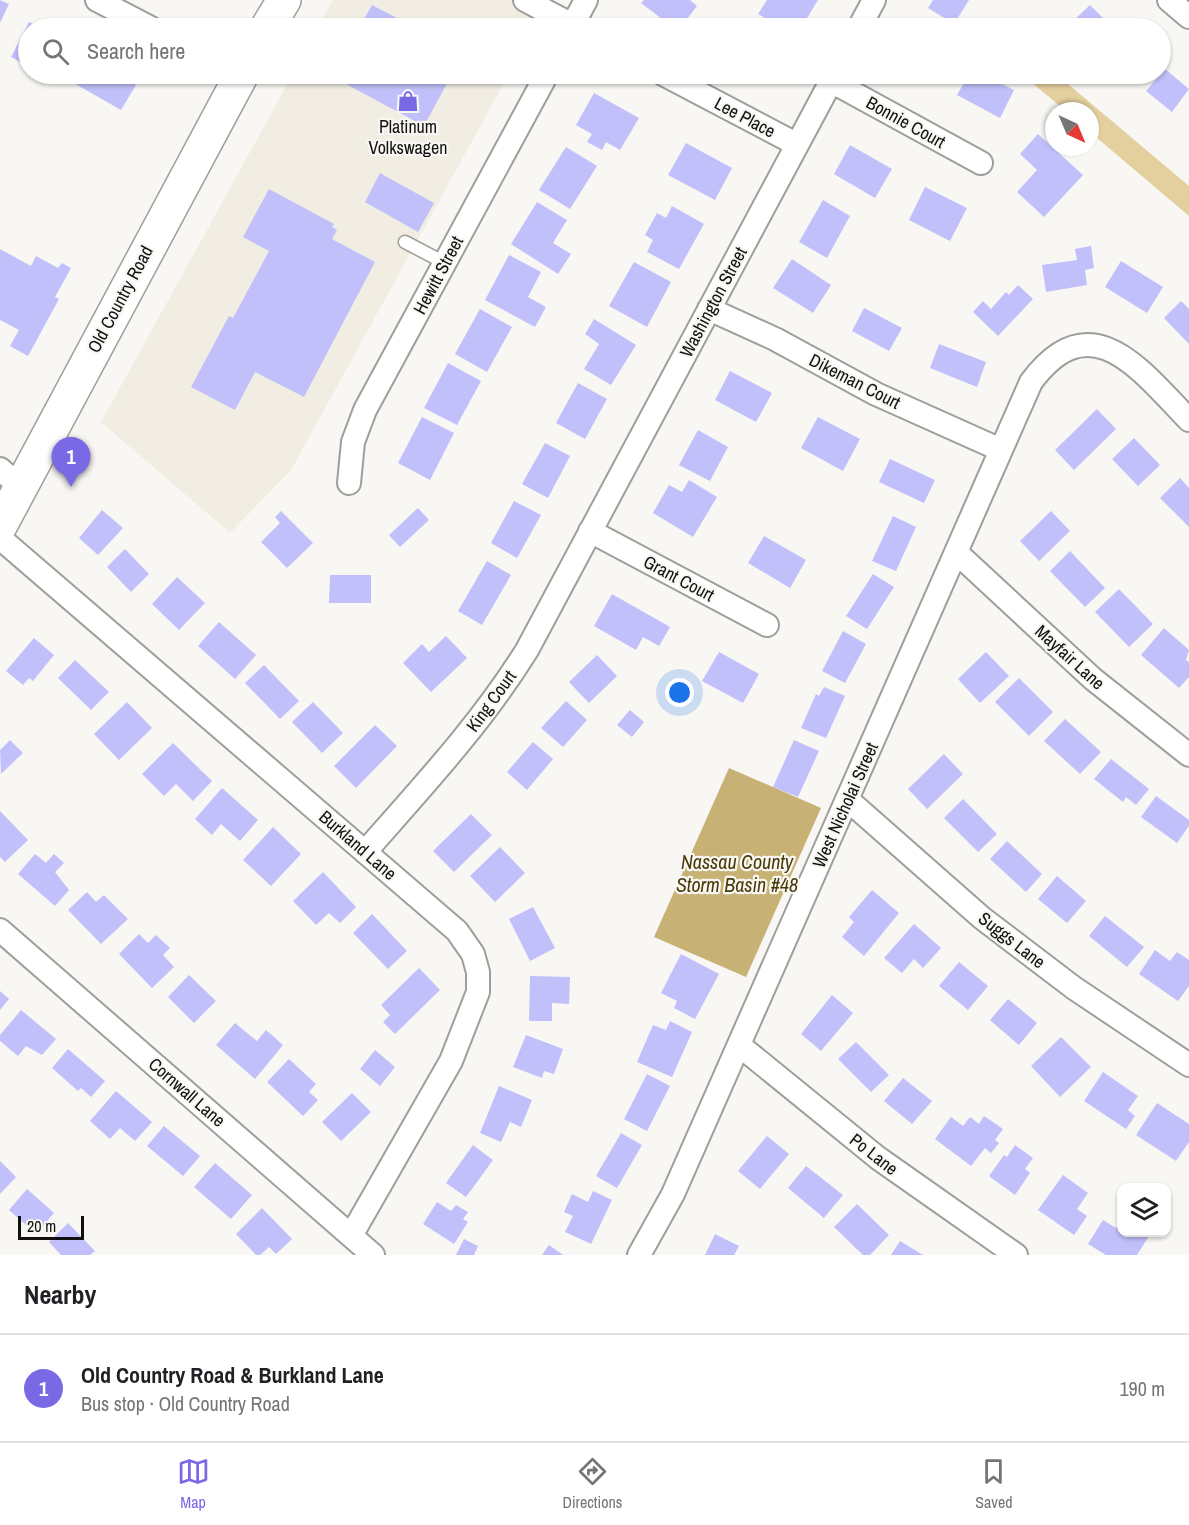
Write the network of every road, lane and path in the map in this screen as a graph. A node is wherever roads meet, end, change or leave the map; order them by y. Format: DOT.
graph roads {
  1 [pos="97,0"];
  2 [pos="284,0"];
  3 [pos="525,0"];
  4 [pos="586,0"];
  5 [pos="874,0"];
  6 [pos="1169,0"];
  7 [pos="1189,17"];
  8 [pos="132,18"];
  9 [pos="273,18"];
  10 [pos="556,18"];
  11 [pos="578,18"];
  12 [pos="864,18"];
  13 [pos="233,84"];
  14 [pos="542,84"];
  15 [pos="682,84"];
  16 [pos="829,84"];
  17 [pos="845,84"];
  18 [pos="796,144"];
  19 [pos="981,163"];
  20 [pos="405,242"];
  21 [pos="445,263"];
  22 [pos="709,309"];
  23 [pos="1189,420"];
  24 [pos="1001,450"];
  25 [pos="10,478"];
  26 [pos="349,483"];
  27 [pos="0,526"];
  28 [pos="590,531"];
  29 [pos="0,538"];
  30 [pos="957,553"];
  31 [pos="767,625"];
  32 [pos="1189,755"];
  33 [pos="848,800"];
  34 [pos="365,852"];
  35 [pos="0,930"];
  36 [pos="739,1046"];
  37 [pos="1189,1065"];
  38 [pos="352,1234"];
  39 [pos="374,1255"];
  40 [pos="639,1255"];
  41 [pos="1016,1255"];
  1 -- 8 [label="street"];
  2 -- 9 [label="main road"];
  3 -- 10 [label="street"];
  4 -- 11 [label="street"];
  5 -- 12 [label="street"];
  6 -- 7 [label="street"];
  13 -- 25 [label="main road, Old Country Road"];
  14 -- 21 [label="street, Hewitt Street"];
  15 -- 18 [label="street, Lee Place"];
  16 -- 18 [label="street, Washington Street"];
  17 -- 19 [label="street, Bonnie Court"];
  18 -- 22 [label="street, Washington Street"];
  20 -- 21 [label="lane"];
  21 -- 26 [label="street, Hewitt Street"];
  22 -- 24 [label="street, Dikeman Court"];
  22 -- 28 [label="street, Washington Street"];
  23 -- 24 [label="street, West Nicholai Street"];
  24 -- 30 [label="street, West Nicholai Street"];
  25 -- 27 [label="main road, Old Country Road"];
  28 -- 31 [label="street, Grant Court"];
  28 -- 34 [label="street, King Court"];
  29 -- 34 [label="street, Burkland Lane"];
  30 -- 32 [label="street, Mayfair Lane"];
  30 -- 33 [label="street, West Nicholai Street"];
  33 -- 36 [label="street, West Nicholai Street"];
  33 -- 37 [label="street, Suggs Lane"];
  34 -- 38 [label="street, Burkland Lane"];
  35 -- 38 [label="street, Cornwall Lane"];
  36 -- 40 [label="street, West Nicholai Street"];
  36 -- 41 [label="street, Po Lane"];
  38 -- 39 [label="street, Cornwall Lane"];
}
